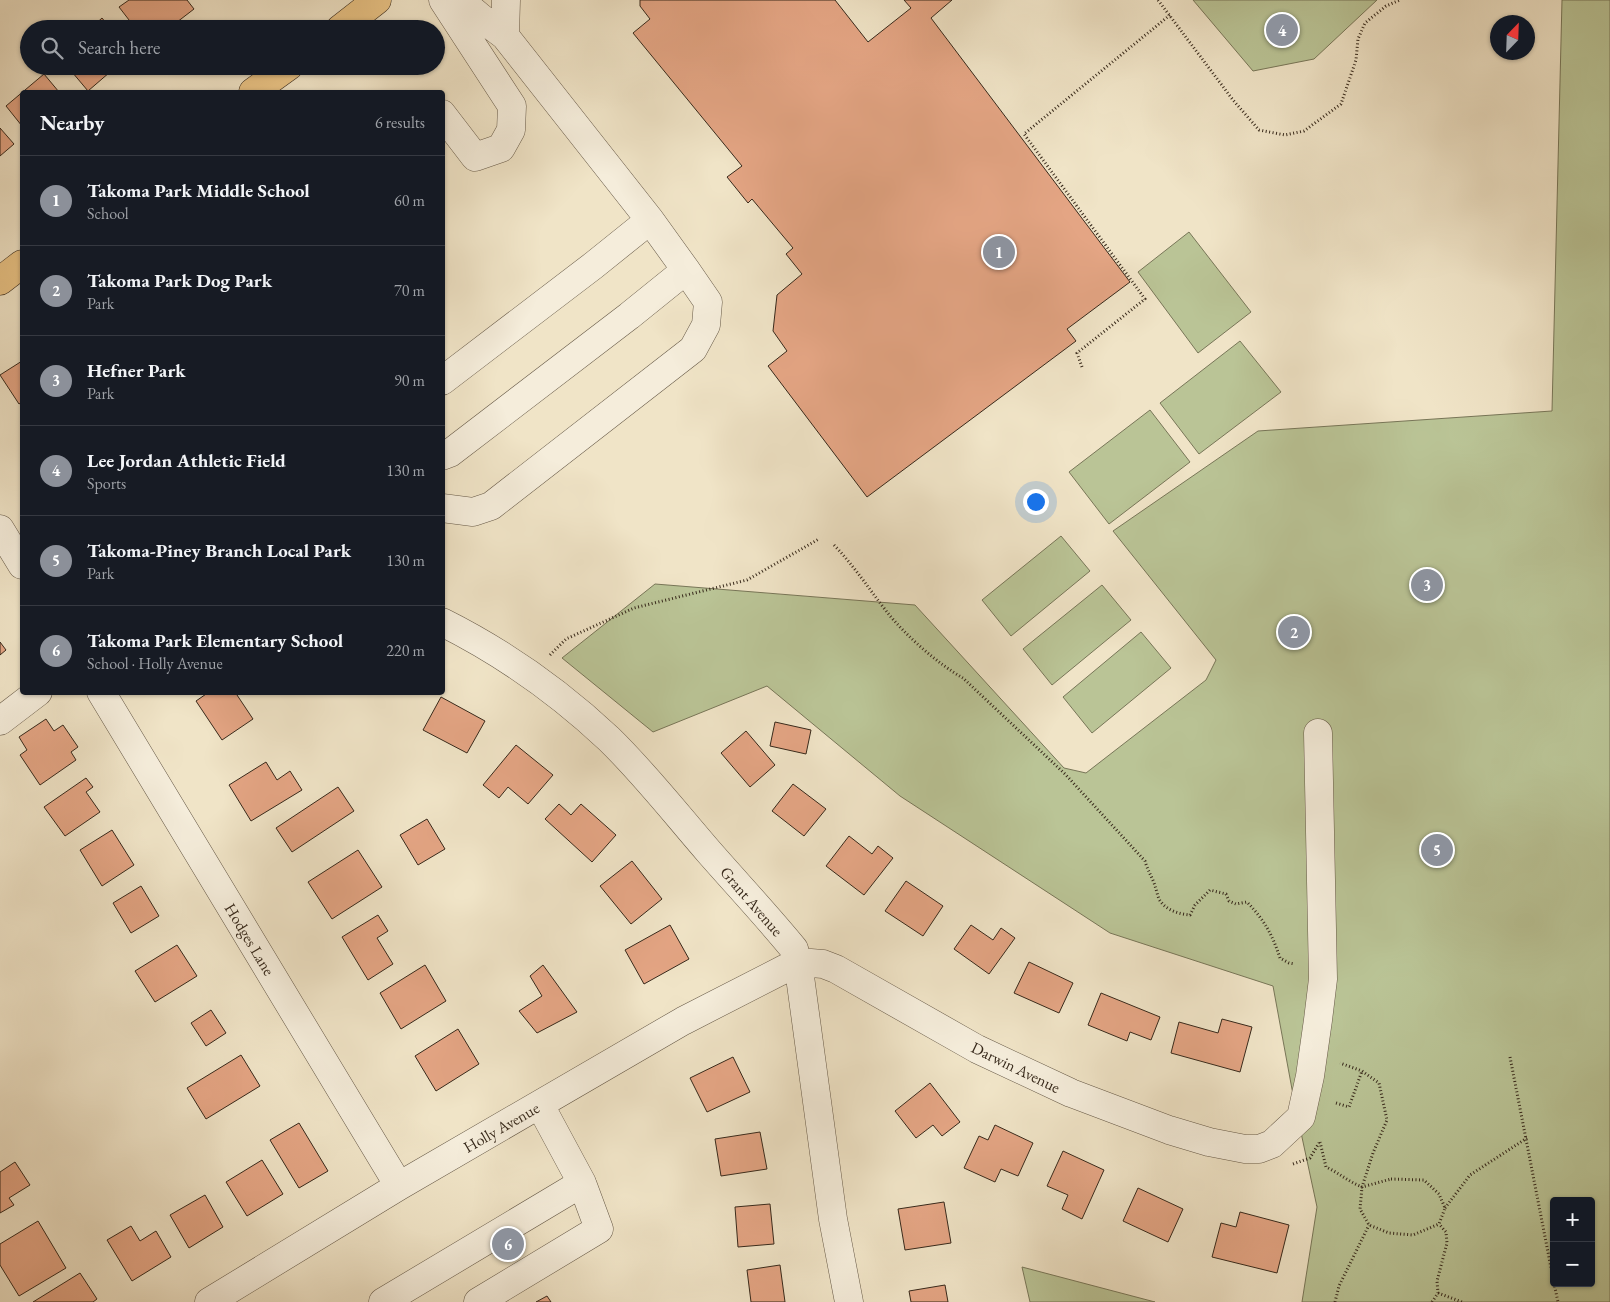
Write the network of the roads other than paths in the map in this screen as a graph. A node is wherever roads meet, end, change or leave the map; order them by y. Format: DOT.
graph roads {
  1 [pos="377,0"];
  2 [pos="444,0"];
  3 [pos="460,0"];
  4 [pos="506,0"];
  5 [pos="351,20"];
  6 [pos="505,36"];
  7 [pos="277,75"];
  8 [pos="257,90"];
  9 [pos="445,118"];
  10 [pos="650,220"];
  11 [pos="20,266"];
  12 [pos="686,270"];
  13 [pos="0,281"];
  14 [pos="445,379"];
  15 [pos="445,455"];
  16 [pos="445,508"];
  17 [pos="0,529"];
  18 [pos="20,562"];
  19 [pos="445,624"];
  20 [pos="34,695"];
  21 [pos="103,695"];
  22 [pos="0,721"];
  23 [pos="1318,733"];
  24 [pos="798,962"];
  25 [pos="540,1105"];
  26 [pos="582,1183"];
  27 [pos="399,1186"];
  28 [pos="208,1302"];
  29 [pos="383,1302"];
  30 [pos="478,1302"];
  31 [pos="849,1302"];
  1 -- 5 [label="main road"];
  2 -- 9 [label="street"];
  3 -- 6 [label="street"];
  4 -- 6 [label="street"];
  6 -- 10 [label="street"];
  7 -- 8 [label="main road"];
  10 -- 12 [label="street"];
  10 -- 14 [label="street"];
  11 -- 13 [label="main road"];
  12 -- 15 [label="street"];
  12 -- 16 [label="street"];
  17 -- 18 [label="street"];
  19 -- 24 [label="street, Grant Avenue"];
  20 -- 22 [label="street"];
  21 -- 27 [label="street, Hodges Lane"];
  23 -- 24 [label="street, Darwin Avenue"];
  24 -- 25 [label="street, Holly Avenue"];
  24 -- 31 [label="street, Grant Avenue"];
  25 -- 26 [label="street"];
  25 -- 27 [label="street, Holly Avenue"];
  26 -- 29 [label="street"];
  26 -- 30 [label="street"];
  27 -- 28 [label="street, Holly Avenue"];
}
